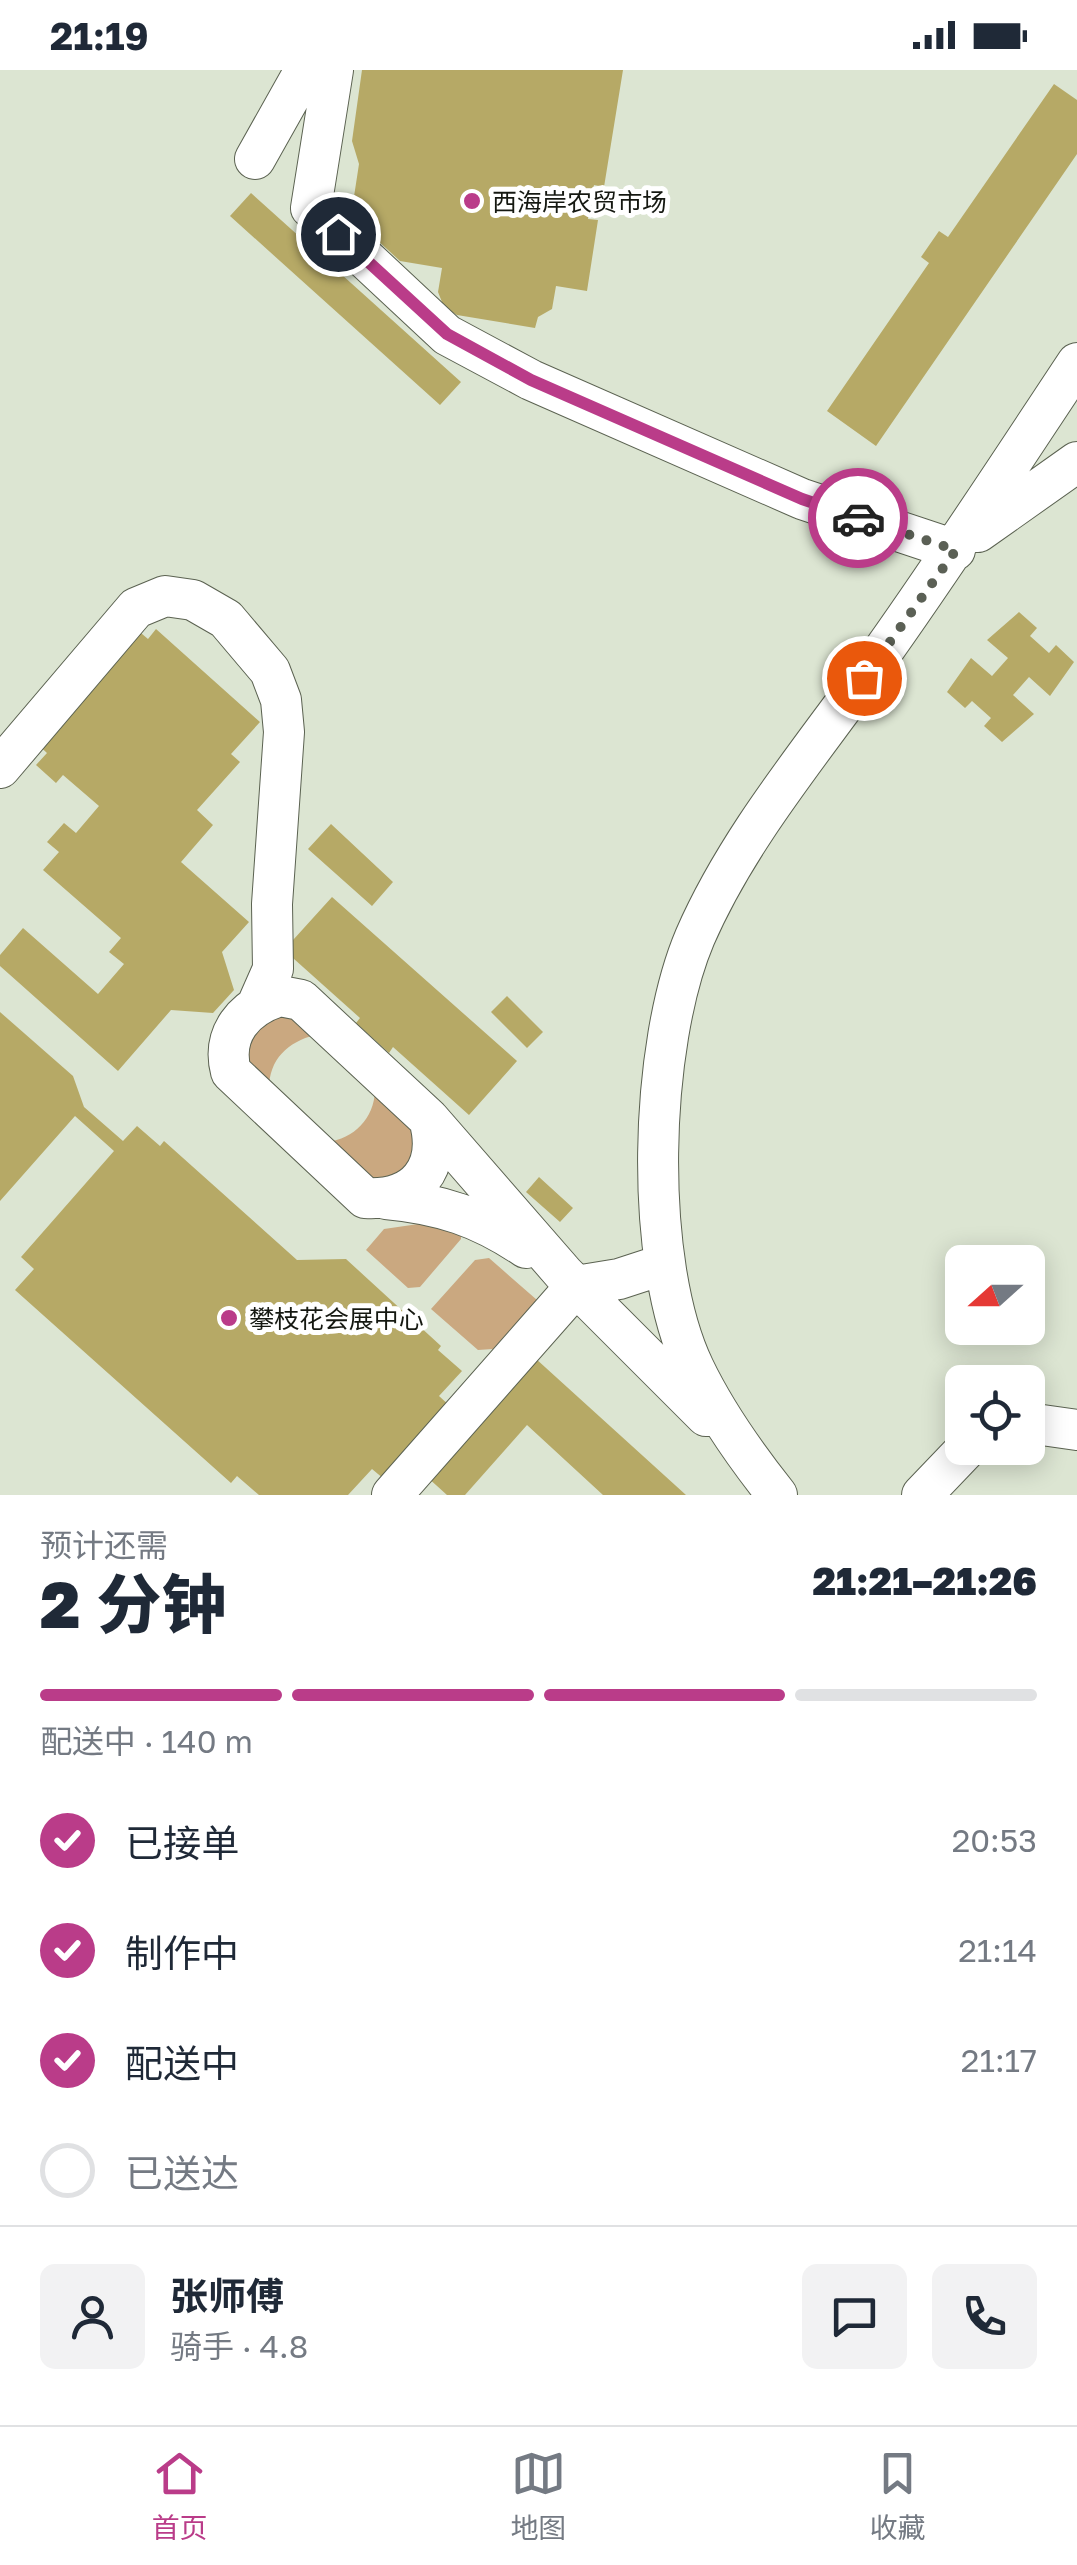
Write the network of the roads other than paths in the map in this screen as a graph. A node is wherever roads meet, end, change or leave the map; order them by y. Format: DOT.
graph roads {
  1 [pos="305,70"];
  2 [pos="333,70"];
  3 [pos="255,159"];
  4 [pos="1077,363"];
  5 [pos="1077,377"];
  6 [pos="1077,386"];
  7 [pos="1048,414"];
  8 [pos="1077,444"];
  9 [pos="1045,468"];
  10 [pos="1008,508"];
  11 [pos="956,550"];
  12 [pos="0,768"];
  13 [pos="265,986"];
  14 [pos="429,1120"];
  15 [pos="386,1199"];
  16 [pos="664,1264"];
  17 [pos="570,1280"];
  18 [pos="1045,1425"];
  19 [pos="1077,1430"];
  20 [pos="746,1456"];
  21 [pos="951,1465"];
  22 [pos="392,1495"];
  23 [pos="777,1495"];
  24 [pos="922,1495"];
  1 -- 3 [label="street"];
  2 -- 11 [label="street"];
  4 -- 9 [label="street"];
  5 -- 7 [label="street"];
  6 -- 7 [label="street"];
  7 -- 9 [label="street"];
  8 -- 10 [label="street"];
  9 -- 10 [label="street"];
  9 -- 11 [label="street"];
  10 -- 11 [label="street"];
  11 -- 16 [label="street"];
  12 -- 13 [label="street"];
  13 -- 14 [label="street"];
  13 -- 15 [label="street"];
  14 -- 15 [label="street"];
  14 -- 17 [label="street"];
  15 -- 17 [label="street"];
  16 -- 17 [label="street"];
  16 -- 20 [label="street"];
  17 -- 20 [label="street"];
  17 -- 22 [label="street"];
  18 -- 19 [label="street"];
  20 -- 23 [label="street"];
  21 -- 24 [label="street"];
}
